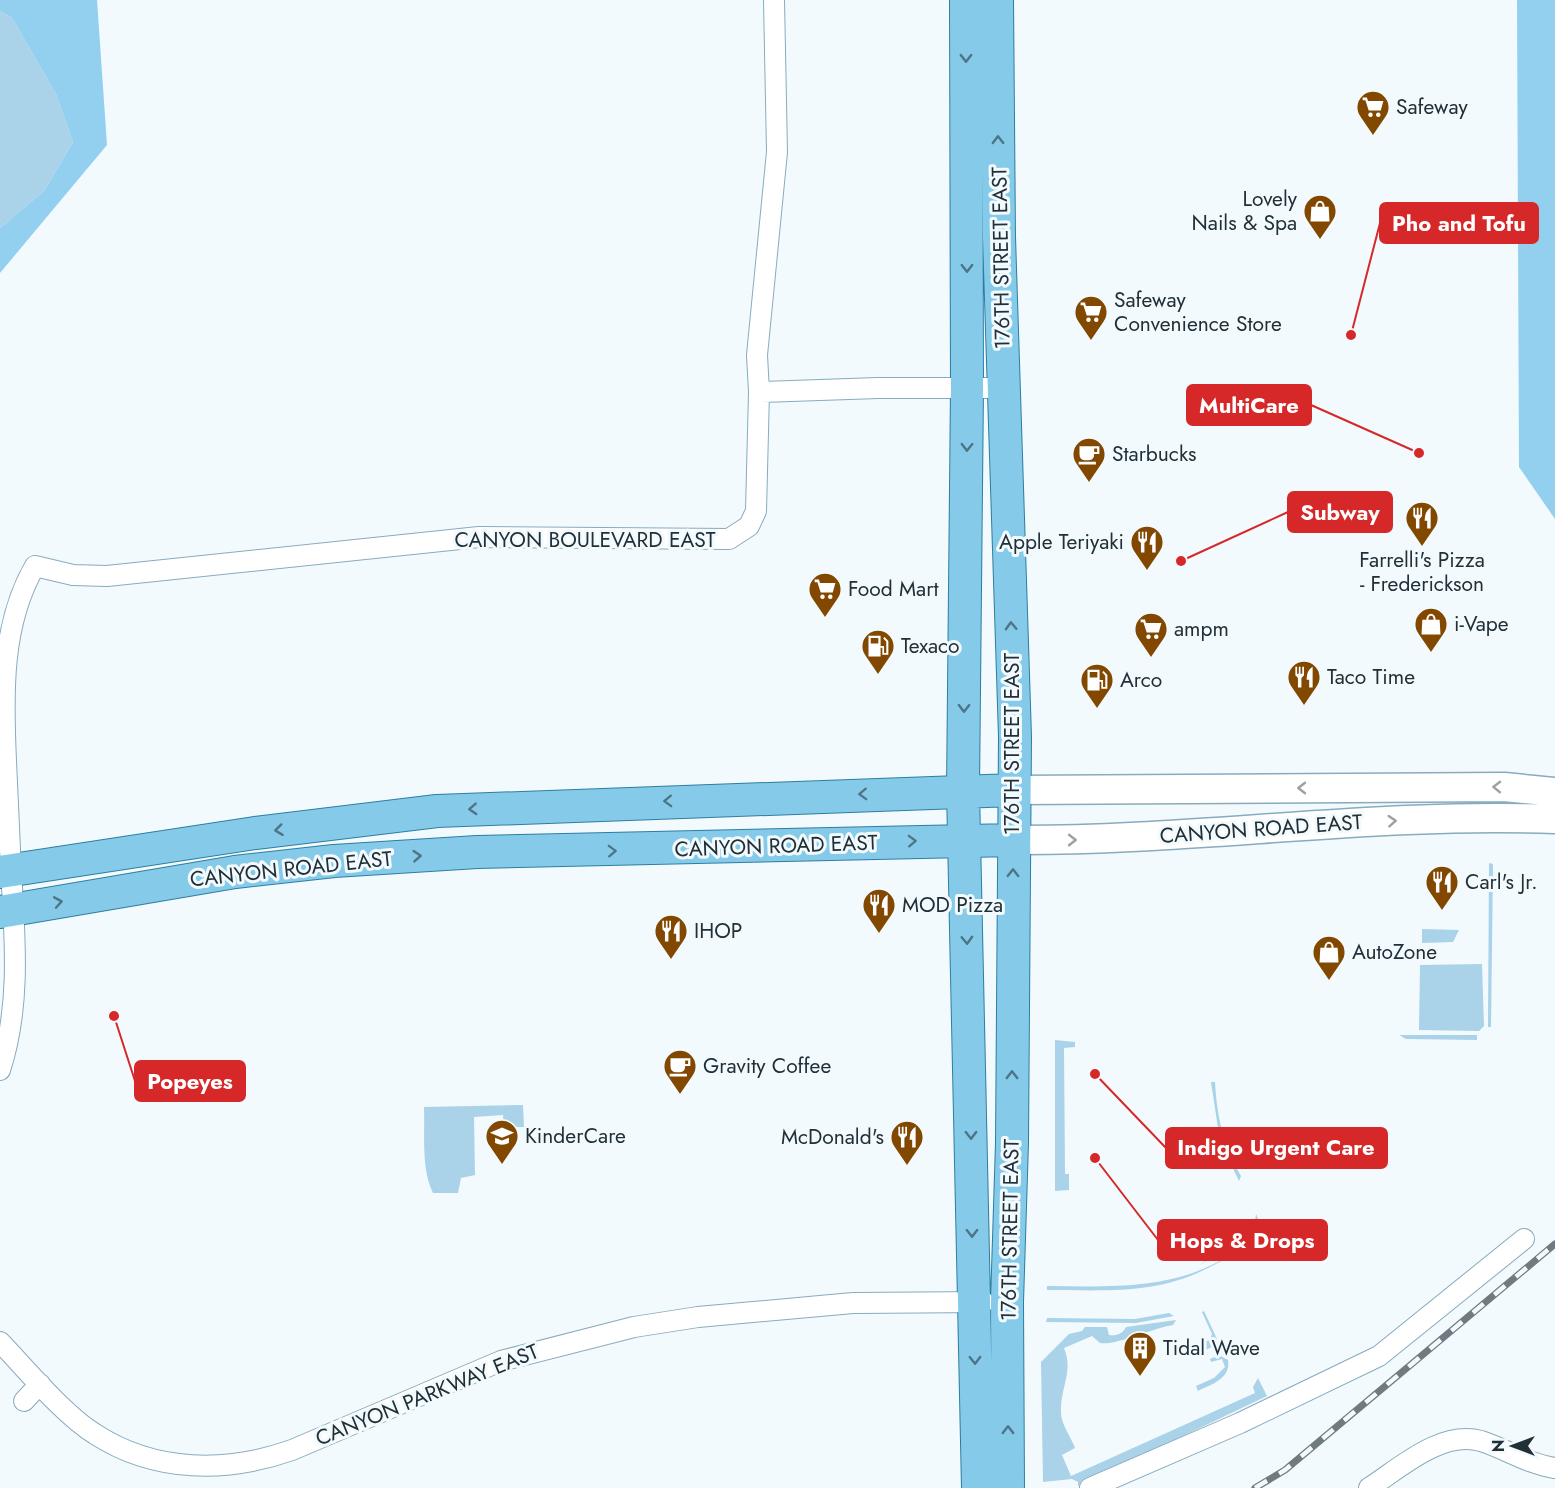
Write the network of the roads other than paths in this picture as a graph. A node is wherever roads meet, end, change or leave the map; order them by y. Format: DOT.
graph roads {
  1 [pos="774,0"];
  2 [pos="966,0"];
  3 [pos="997,0"];
  4 [pos="968,388"];
  5 [pos="1005,388"];
  6 [pos="759,392"];
  7 [pos="963,790"];
  8 [pos="1014,790"];
  9 [pos="1555,792"];
  10 [pos="1555,819"];
  11 [pos="964,840"];
  12 [pos="1013,840"];
  13 [pos="6,871"];
  14 [pos="7,911"];
  15 [pos="0,1070"];
  16 [pos="1524,1239"];
  17 [pos="973,1302"];
  18 [pos="1007,1302"];
  19 [pos="0,1341"];
  20 [pos="40,1384"];
  21 [pos="24,1401"];
  22 [pos="1555,1468"];
  23 [pos="978,1488"];
  24 [pos="1008,1488"];
  25 [pos="1090,1488"];
  26 [pos="1369,1488"];
  1 -- 6 [label="street, CANYON BOULEVARD EAST"];
  2 -- 4 [label="main road, 176TH STREET EAST, one-way"];
  5 -- 3 [label="main road, 176TH STREET EAST, one-way"];
  4 -- 5 [label="street"];
  4 -- 6 [label="street"];
  4 -- 7 [label="main road, 176TH STREET EAST, one-way"];
  8 -- 5 [label="main road, 176TH STREET EAST, one-way"];
  6 -- 13 [label="street, CANYON BOULEVARD EAST"];
  7 -- 8 [label="main road, CANYON ROAD EAST"];
  7 -- 11 [label="main road, 176TH STREET EAST"];
  7 -- 13 [label="main road, CANYON ROAD EAST, one-way"];
  9 -- 8 [label="main road, CANYON ROAD EAST, one-way"];
  8 -- 12 [label="main road, 176TH STREET EAST"];
  12 -- 10 [label="main road, CANYON ROAD EAST, one-way"];
  11 -- 12 [label="main road, CANYON ROAD EAST"];
  14 -- 11 [label="main road, CANYON ROAD EAST, one-way"];
  11 -- 17 [label="main road, 176TH STREET EAST, one-way"];
  18 -- 12 [label="main road, 176TH STREET EAST, one-way"];
  13 -- 14 [label="street"];
  14 -- 15 [label="street"];
  16 -- 25 [label="street"];
  17 -- 18 [label="street, CANYON PARKWAY EAST"];
  17 -- 20 [label="street, CANYON PARKWAY EAST"];
  17 -- 23 [label="main road, 176TH STREET EAST, one-way"];
  24 -- 18 [label="main road, 176TH STREET EAST, one-way"];
  19 -- 20 [label="street, CANYON PARKWAY EAST"];
  20 -- 21 [label="street"];
  22 -- 26 [label="street"];
}
